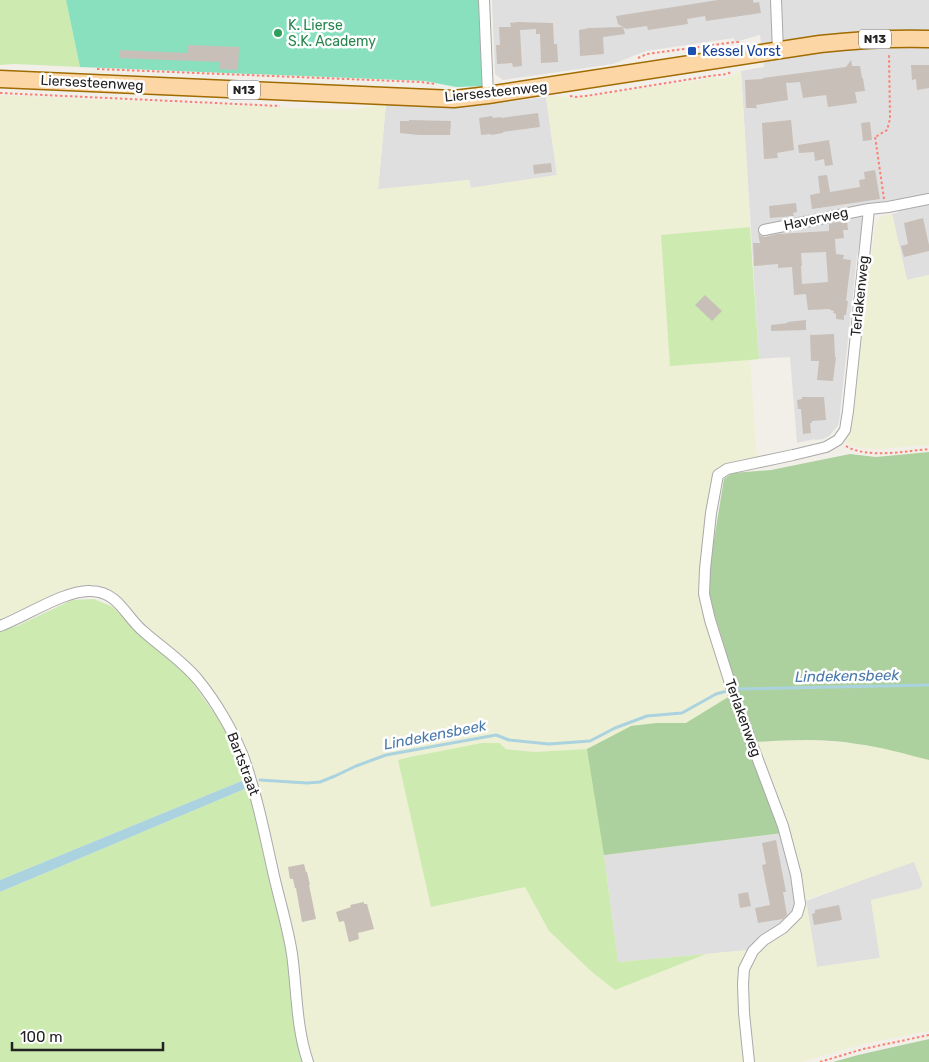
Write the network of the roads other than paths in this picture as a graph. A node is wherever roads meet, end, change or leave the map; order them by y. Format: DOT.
graph roads {
  1 [pos="484,0"];
  2 [pos="776,0"];
  3 [pos="929,39"];
  4 [pos="778,51"];
  5 [pos="0,79"];
  6 [pos="488,96"];
  7 [pos="929,199"];
  8 [pos="868,210"];
  9 [pos="764,230"];
  10 [pos="0,626"];
  11 [pos="308,1062"];
  12 [pos="749,1062"];
  1 -- 6 [label="street"];
  2 -- 4 [label="street"];
  3 -- 4 [label="main road, Liersesteenweg / N13"];
  4 -- 6 [label="main road, Liersesteenweg / N13"];
  5 -- 6 [label="main road, Liersesteenweg / N13"];
  7 -- 8 [label="street"];
  8 -- 9 [label="street, Haverweg"];
  8 -- 12 [label="street, Terlakenweg"];
  10 -- 11 [label="street, Bartstraat"];
}
